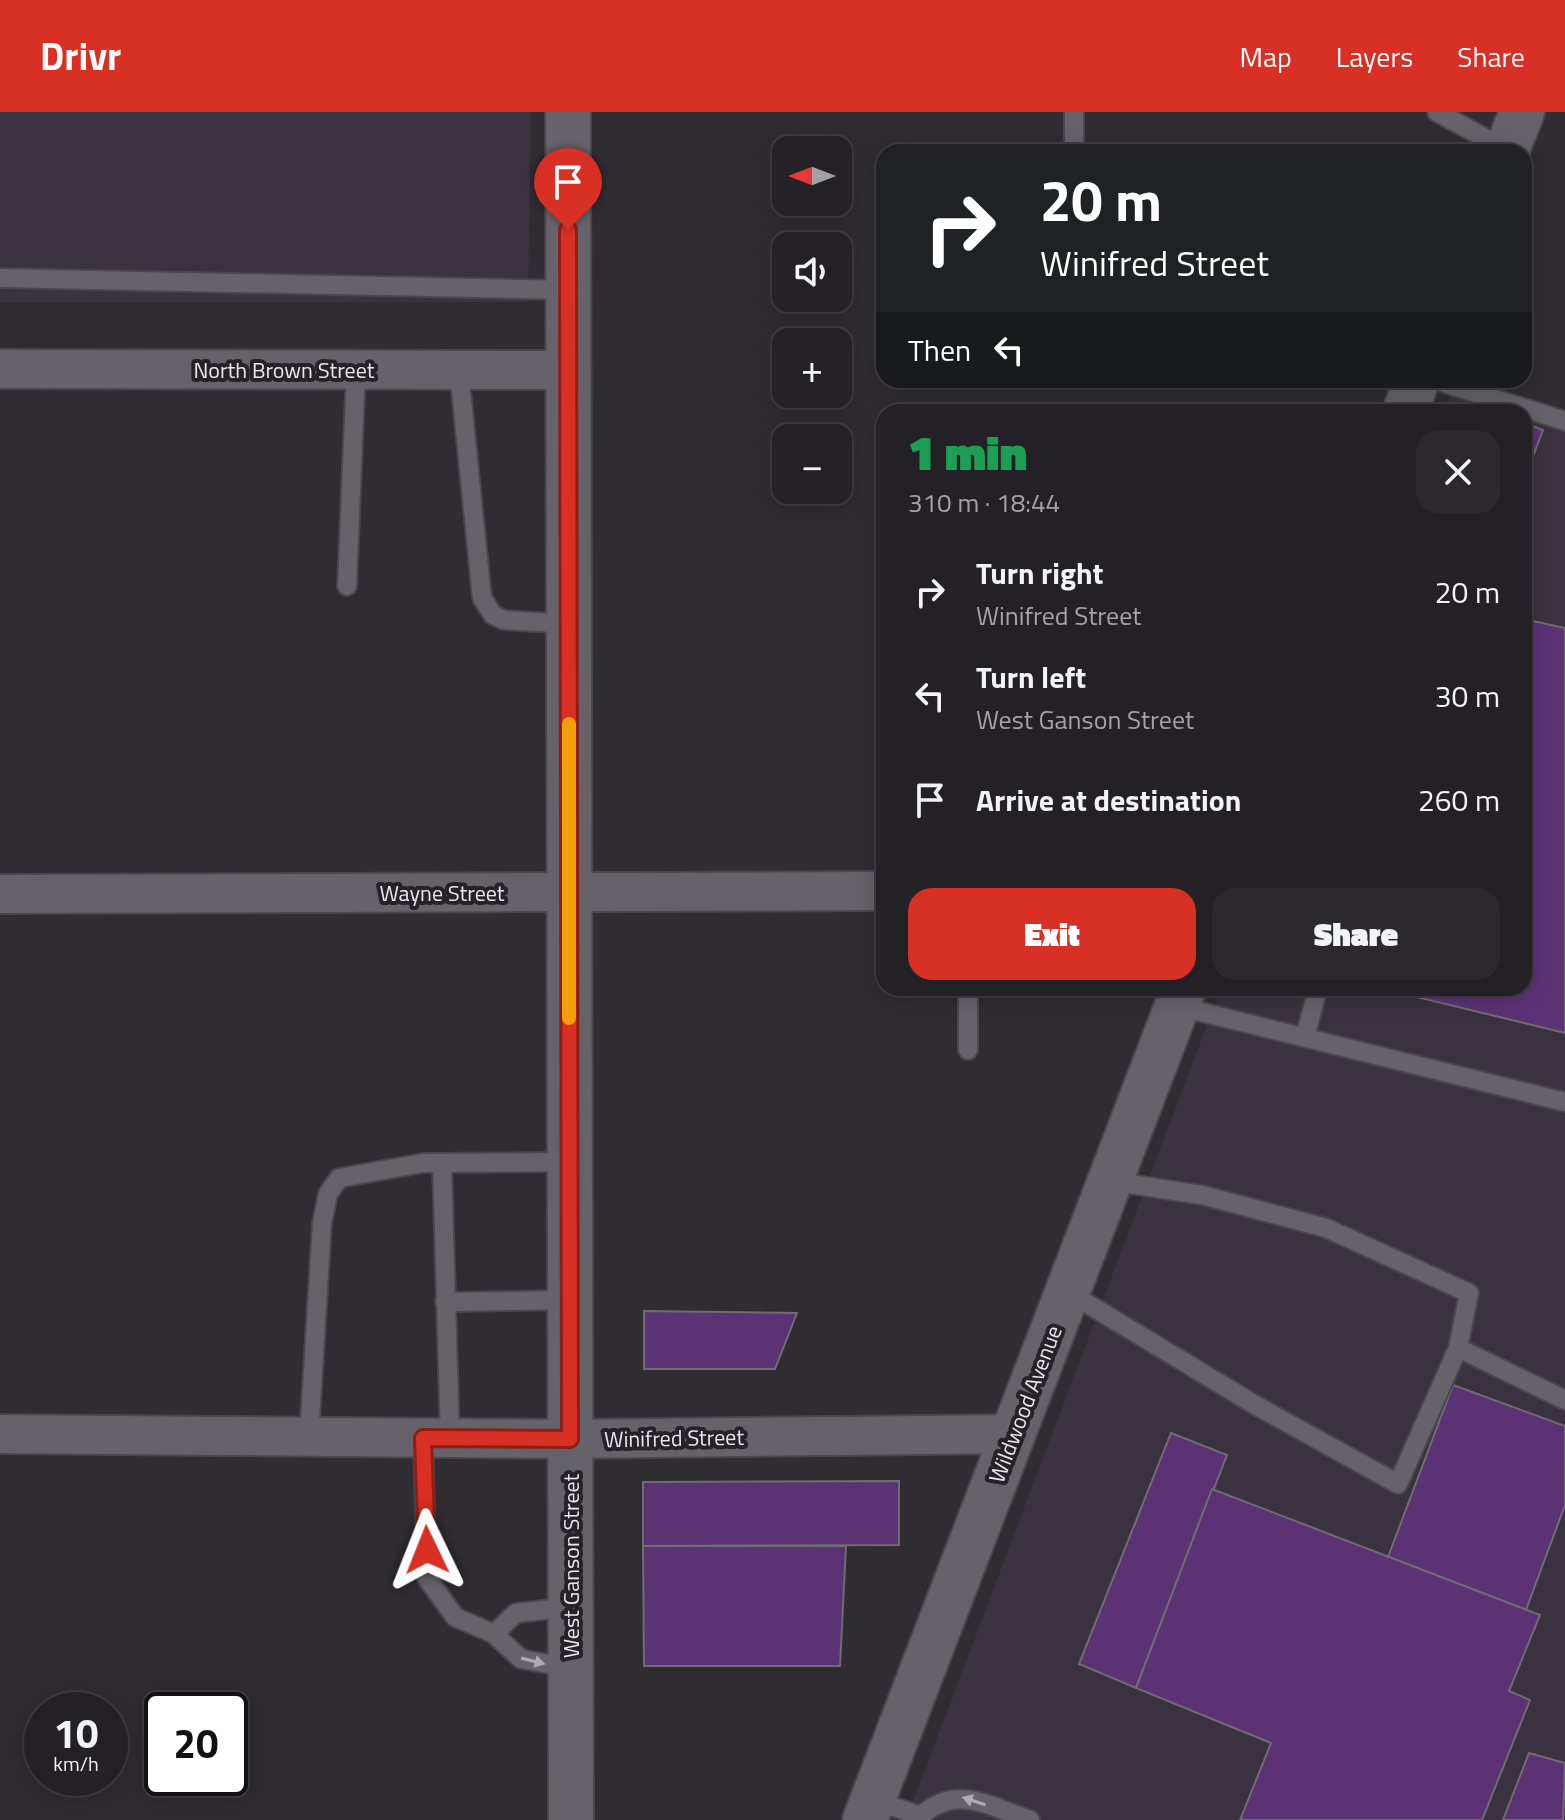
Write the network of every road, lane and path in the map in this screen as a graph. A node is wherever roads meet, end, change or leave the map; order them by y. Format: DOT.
graph roads {
  1 [pos="568,112"];
  2 [pos="1074,112"];
  3 [pos="1437,112"];
  4 [pos="1511,138"];
  5 [pos="1074,144"];
  6 [pos="0,278"];
  7 [pos="568,290"];
  8 [pos="0,369"];
  9 [pos="356,370"];
  10 [pos="459,370"];
  11 [pos="568,370"];
  12 [pos="1460,388"];
  13 [pos="1511,404"];
  14 [pos="1532,411"];
  15 [pos="1565,421"];
  16 [pos="347,586"];
  17 [pos="569,624"];
  18 [pos="876,891"];
  19 [pos="569,892"];
  20 [pos="0,894"];
  21 [pos="968,996"];
  22 [pos="1316,996"];
  23 [pos="1181,997"];
  24 [pos="1305,1037"];
  25 [pos="968,1050"];
  26 [pos="1565,1102"];
  27 [pos="570,1162"];
  28 [pos="442,1163"];
  29 [pos="1110,1181"];
  30 [pos="1068,1291"];
  31 [pos="570,1300"];
  32 [pos="445,1302"];
  33 [pos="1458,1348"];
  34 [pos="1565,1400"];
  35 [pos="0,1434"];
  36 [pos="1013,1434"];
  37 [pos="309,1437"];
  38 [pos="436,1438"];
  39 [pos="570,1439"];
  40 [pos="571,1607"];
  41 [pos="494,1634"];
  42 [pos="571,1668"];
  43 [pos="869,1810"];
  44 [pos="921,1818"];
  45 [pos="571,1820"];
  46 [pos="1030,1820"];
  1 -- 7 [label="street, West Ganson Street"];
  2 -- 5 [label="lane"];
  3 -- 4 [label="lane"];
  6 -- 7 [label="lane"];
  7 -- 11 [label="street, West Ganson Street"];
  8 -- 9 [label="street, North Brown Street"];
  9 -- 10 [label="street, North Brown Street"];
  9 -- 16 [label="lane"];
  10 -- 11 [label="street, North Brown Street"];
  10 -- 17 [label="lane"];
  11 -- 17 [label="street, West Ganson Street"];
  12 -- 13 [label="lane"];
  14 -- 15 [label="lane"];
  17 -- 19 [label="street, West Ganson Street"];
  18 -- 19 [label="street, Wayne Street"];
  19 -- 20 [label="street, Wayne Street"];
  19 -- 27 [label="street, West Ganson Street"];
  21 -- 25 [label="lane"];
  22 -- 24 [label="lane"];
  23 -- 24 [label="lane"];
  23 -- 29 [label="street, Wildwood Avenue"];
  24 -- 26 [label="lane"];
  27 -- 28 [label="lane"];
  27 -- 31 [label="street, West Ganson Street"];
  28 -- 32 [label="lane"];
  28 -- 37 [label="lane"];
  29 -- 30 [label="street, Wildwood Avenue"];
  29 -- 33 [label="lane"];
  30 -- 33 [label="lane"];
  30 -- 36 [label="street, Wildwood Avenue"];
  31 -- 32 [label="lane"];
  31 -- 39 [label="street, West Ganson Street"];
  32 -- 38 [label="lane"];
  33 -- 34 [label="lane"];
  35 -- 37 [label="street, Winifred Street"];
  36 -- 39 [label="street, Winifred Street"];
  36 -- 43 [label="street, Wildwood Avenue"];
  37 -- 38 [label="street, Winifred Street"];
  38 -- 39 [label="street, Winifred Street"];
  38 -- 41 [label="lane"];
  39 -- 40 [label="street, West Ganson Street"];
  40 -- 41 [label="lane"];
  40 -- 42 [label="street, West Ganson Street"];
  41 -- 42 [label="lane, one-way"];
  42 -- 45 [label="street, West Ganson Street"];
  43 -- 44 [label="lane"];
  46 -- 44 [label="lane, one-way"];
}
